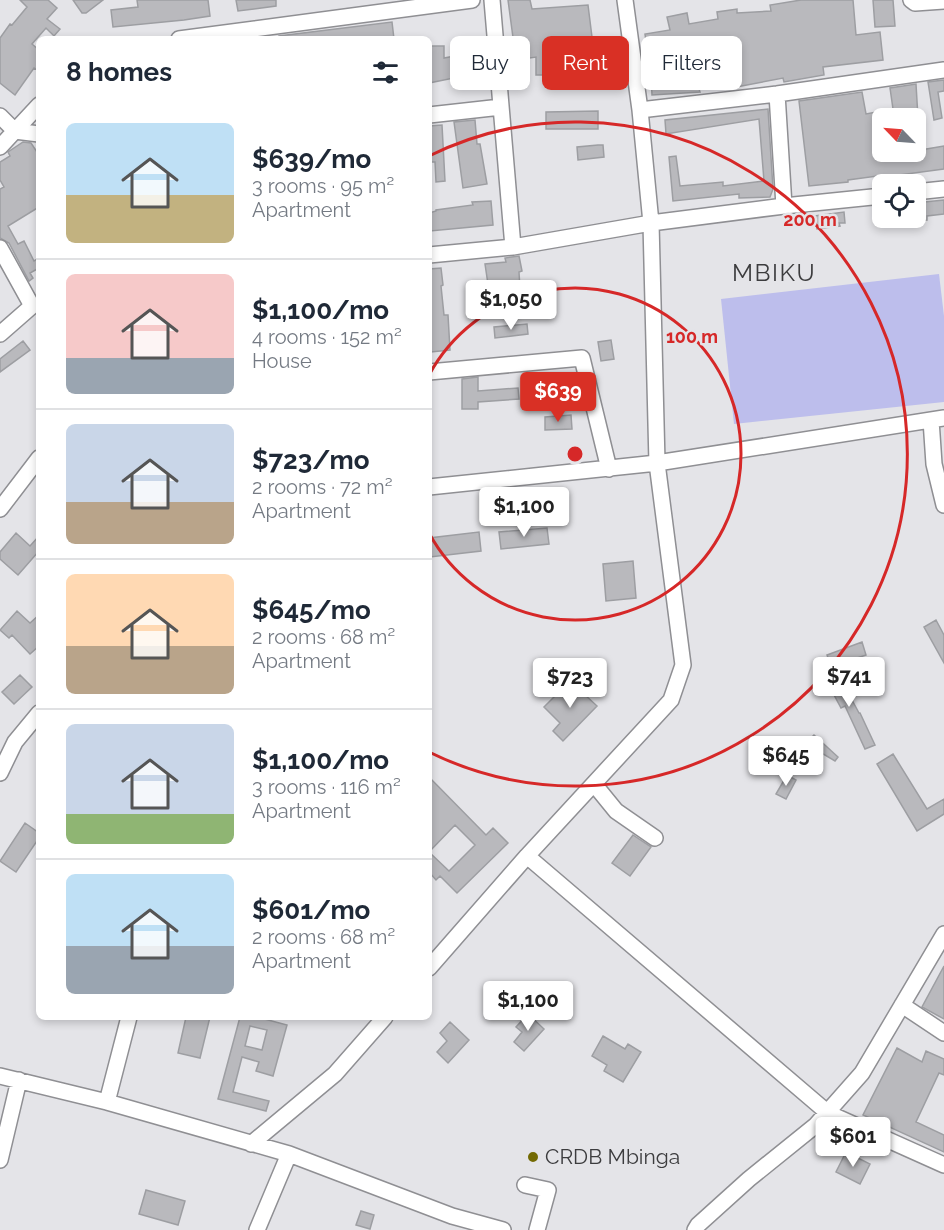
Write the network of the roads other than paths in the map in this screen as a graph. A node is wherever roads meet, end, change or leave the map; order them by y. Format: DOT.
graph roads {
  1 [pos="472,0"];
  2 [pos="492,0"];
  3 [pos="626,0"];
  4 [pos="912,0"];
  5 [pos="944,1"];
  6 [pos="202,36"];
  7 [pos="944,70"];
  8 [pos="777,94"];
  9 [pos="501,106"];
  10 [pos="36,108"];
  11 [pos="640,110"];
  12 [pos="432,115"];
  13 [pos="0,116"];
  14 [pos="15,130"];
  15 [pos="36,134"];
  16 [pos="0,147"];
  17 [pos="944,189"];
  18 [pos="926,191"];
  19 [pos="872,197"];
  20 [pos="784,206"];
  21 [pos="651,223"];
  22 [pos="513,247"];
  23 [pos="0,248"];
  24 [pos="432,255"];
  25 [pos="0,334"];
  26 [pos="432,372"];
  27 [pos="937,419"];
  28 [pos="36,462"];
  29 [pos="657,463"];
  30 [pos="609,469"];
  31 [pos="432,487"];
  32 [pos="944,506"];
  33 [pos="0,509"];
  34 [pos="36,717"];
  35 [pos="0,773"];
  36 [pos="594,784"];
  37 [pos="655,838"];
  38 [pos="527,856"];
  39 [pos="944,934"];
  40 [pos="432,965"];
  41 [pos="902,1005"];
  42 [pos="128,1020"];
  43 [pos="382,1020"];
  44 [pos="944,1033"];
  45 [pos="0,1076"];
  46 [pos="19,1080"];
  47 [pos="107,1102"];
  48 [pos="828,1113"];
  49 [pos="251,1144"];
  50 [pos="289,1154"];
  51 [pos="0,1160"];
  52 [pos="944,1165"];
  53 [pos="525,1185"];
  54 [pos="449,1223"];
  55 [pos="692,1228"];
  56 [pos="257,1230"];
  57 [pos="503,1230"];
  58 [pos="537,1230"];
  1 -- 6 [label="street"];
  2 -- 9 [label="street"];
  3 -- 11 [label="street"];
  4 -- 5 [label="street"];
  7 -- 8 [label="street"];
  8 -- 11 [label="street"];
  8 -- 20 [label="street"];
  9 -- 12 [label="street"];
  9 -- 22 [label="street"];
  10 -- 14 [label="street"];
  11 -- 21 [label="street"];
  13 -- 14 [label="street"];
  14 -- 15 [label="street"];
  14 -- 16 [label="street"];
  17 -- 18 [label="street"];
  19 -- 20 [label="street"];
  20 -- 21 [label="street"];
  21 -- 22 [label="street"];
  21 -- 29 [label="street"];
  22 -- 24 [label="street"];
  23 -- 25 [label="street"];
  26 -- 30 [label="street"];
  27 -- 29 [label="street"];
  27 -- 32 [label="street"];
  28 -- 33 [label="street"];
  29 -- 30 [label="street"];
  29 -- 36 [label="street"];
  30 -- 31 [label="street"];
  34 -- 35 [label="street"];
  36 -- 37 [label="street"];
  36 -- 38 [label="street"];
  38 -- 40 [label="street"];
  38 -- 48 [label="street"];
  39 -- 41 [label="street"];
  41 -- 44 [label="street"];
  41 -- 48 [label="street"];
  42 -- 47 [label="street"];
  43 -- 49 [label="street"];
  45 -- 46 [label="street"];
  46 -- 47 [label="street"];
  46 -- 51 [label="street"];
  47 -- 49 [label="street"];
  48 -- 52 [label="street"];
  48 -- 55 [label="street"];
  49 -- 50 [label="street"];
  50 -- 54 [label="street"];
  50 -- 56 [label="street"];
  53 -- 58 [label="street"];
  54 -- 57 [label="street"];
}
